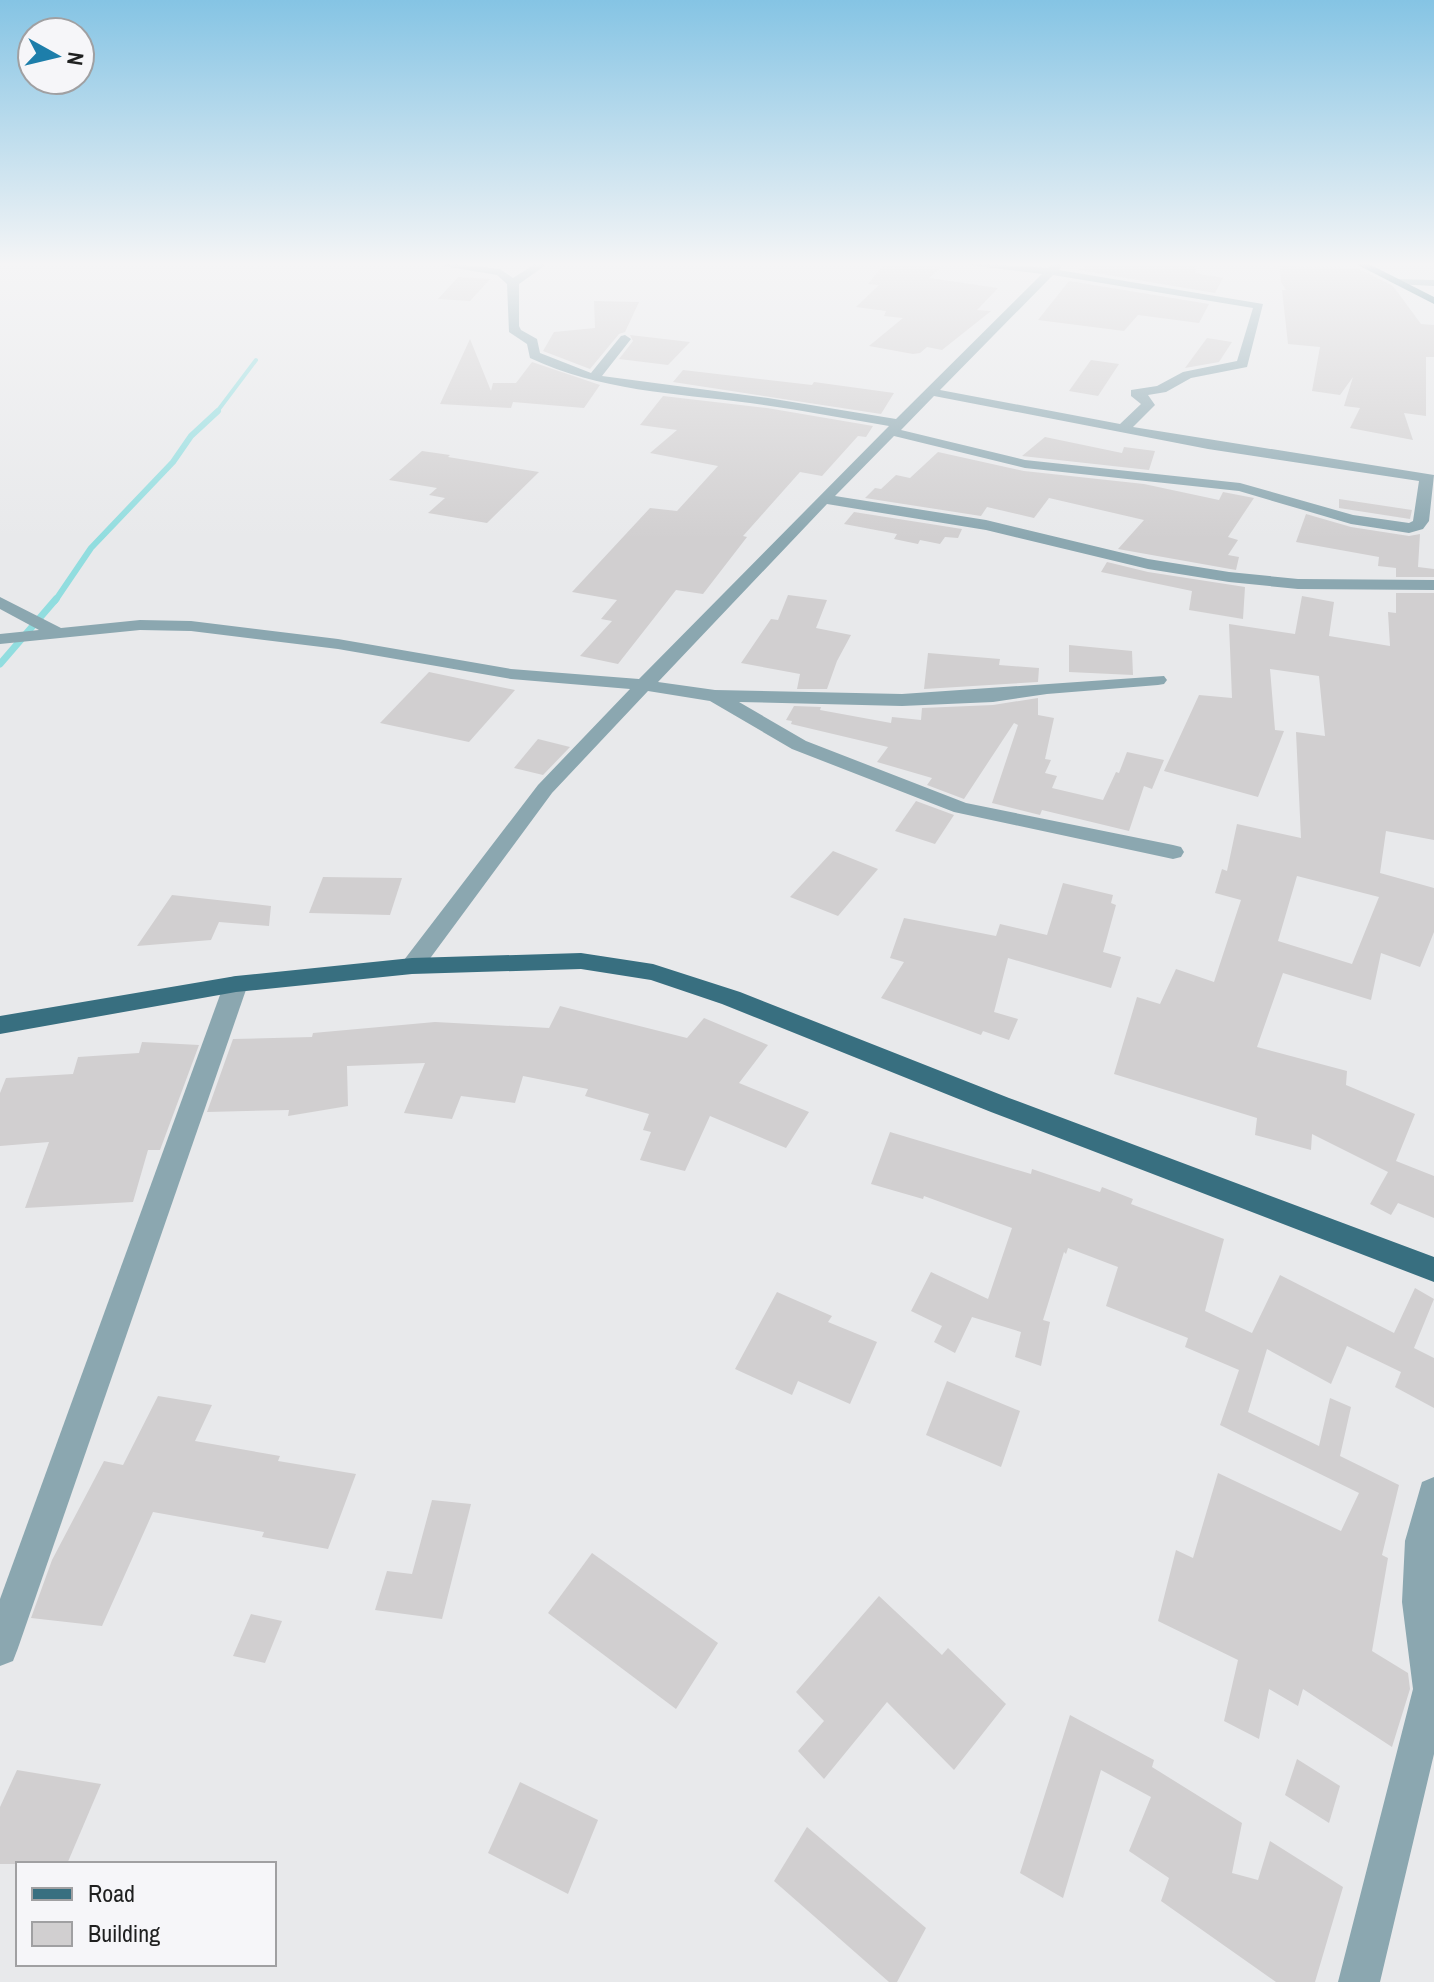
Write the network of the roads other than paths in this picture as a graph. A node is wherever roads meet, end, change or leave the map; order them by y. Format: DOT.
graph roads {
  1 [pos="534,354"];
  2 [pos="613,354"];
  3 [pos="968,354"];
  4 [pos="1246,354"];
  5 [pos="594,378"];
  6 [pos="932,392"];
  7 [pos="897,428"];
  8 [pos="1123,429"];
  9 [pos="1430,478"];
  10 [pos="824,499"];
  11 [pos="1434,585"];
  12 [pos="0,602"];
  13 [pos="56,632"];
  14 [pos="0,639"];
  15 [pos="1158,680"];
  16 [pos="644,685"];
  17 [pos="715,696"];
  18 [pos="1173,852"];
  19 [pos="412,966"];
  20 [pos="236,984"];
  21 [pos="0,1025"];
  22 [pos="1434,1270"];
  23 [pos="1434,1493"];
  24 [pos="0,1648"];
  25 [pos="1359,1982"];
  1 -- 5 [label="street"];
  2 -- 5 [label="street"];
  3 -- 6 [label="street"];
  4 -- 8 [label="street"];
  5 -- 7 [label="street"];
  6 -- 7 [label="street"];
  6 -- 8 [label="street"];
  7 -- 9 [label="street"];
  7 -- 10 [label="street"];
  8 -- 9 [label="street"];
  10 -- 11 [label="street"];
  10 -- 16 [label="street"];
  12 -- 13 [label="street"];
  13 -- 14 [label="street"];
  13 -- 16 [label="street"];
  15 -- 17 [label="street"];
  16 -- 17 [label="street"];
  16 -- 19 [label="street"];
  17 -- 18 [label="street"];
  19 -- 20 [label="main road"];
  19 -- 22 [label="main road"];
  20 -- 21 [label="main road"];
  20 -- 24 [label="street"];
  23 -- 25 [label="street"];
}
